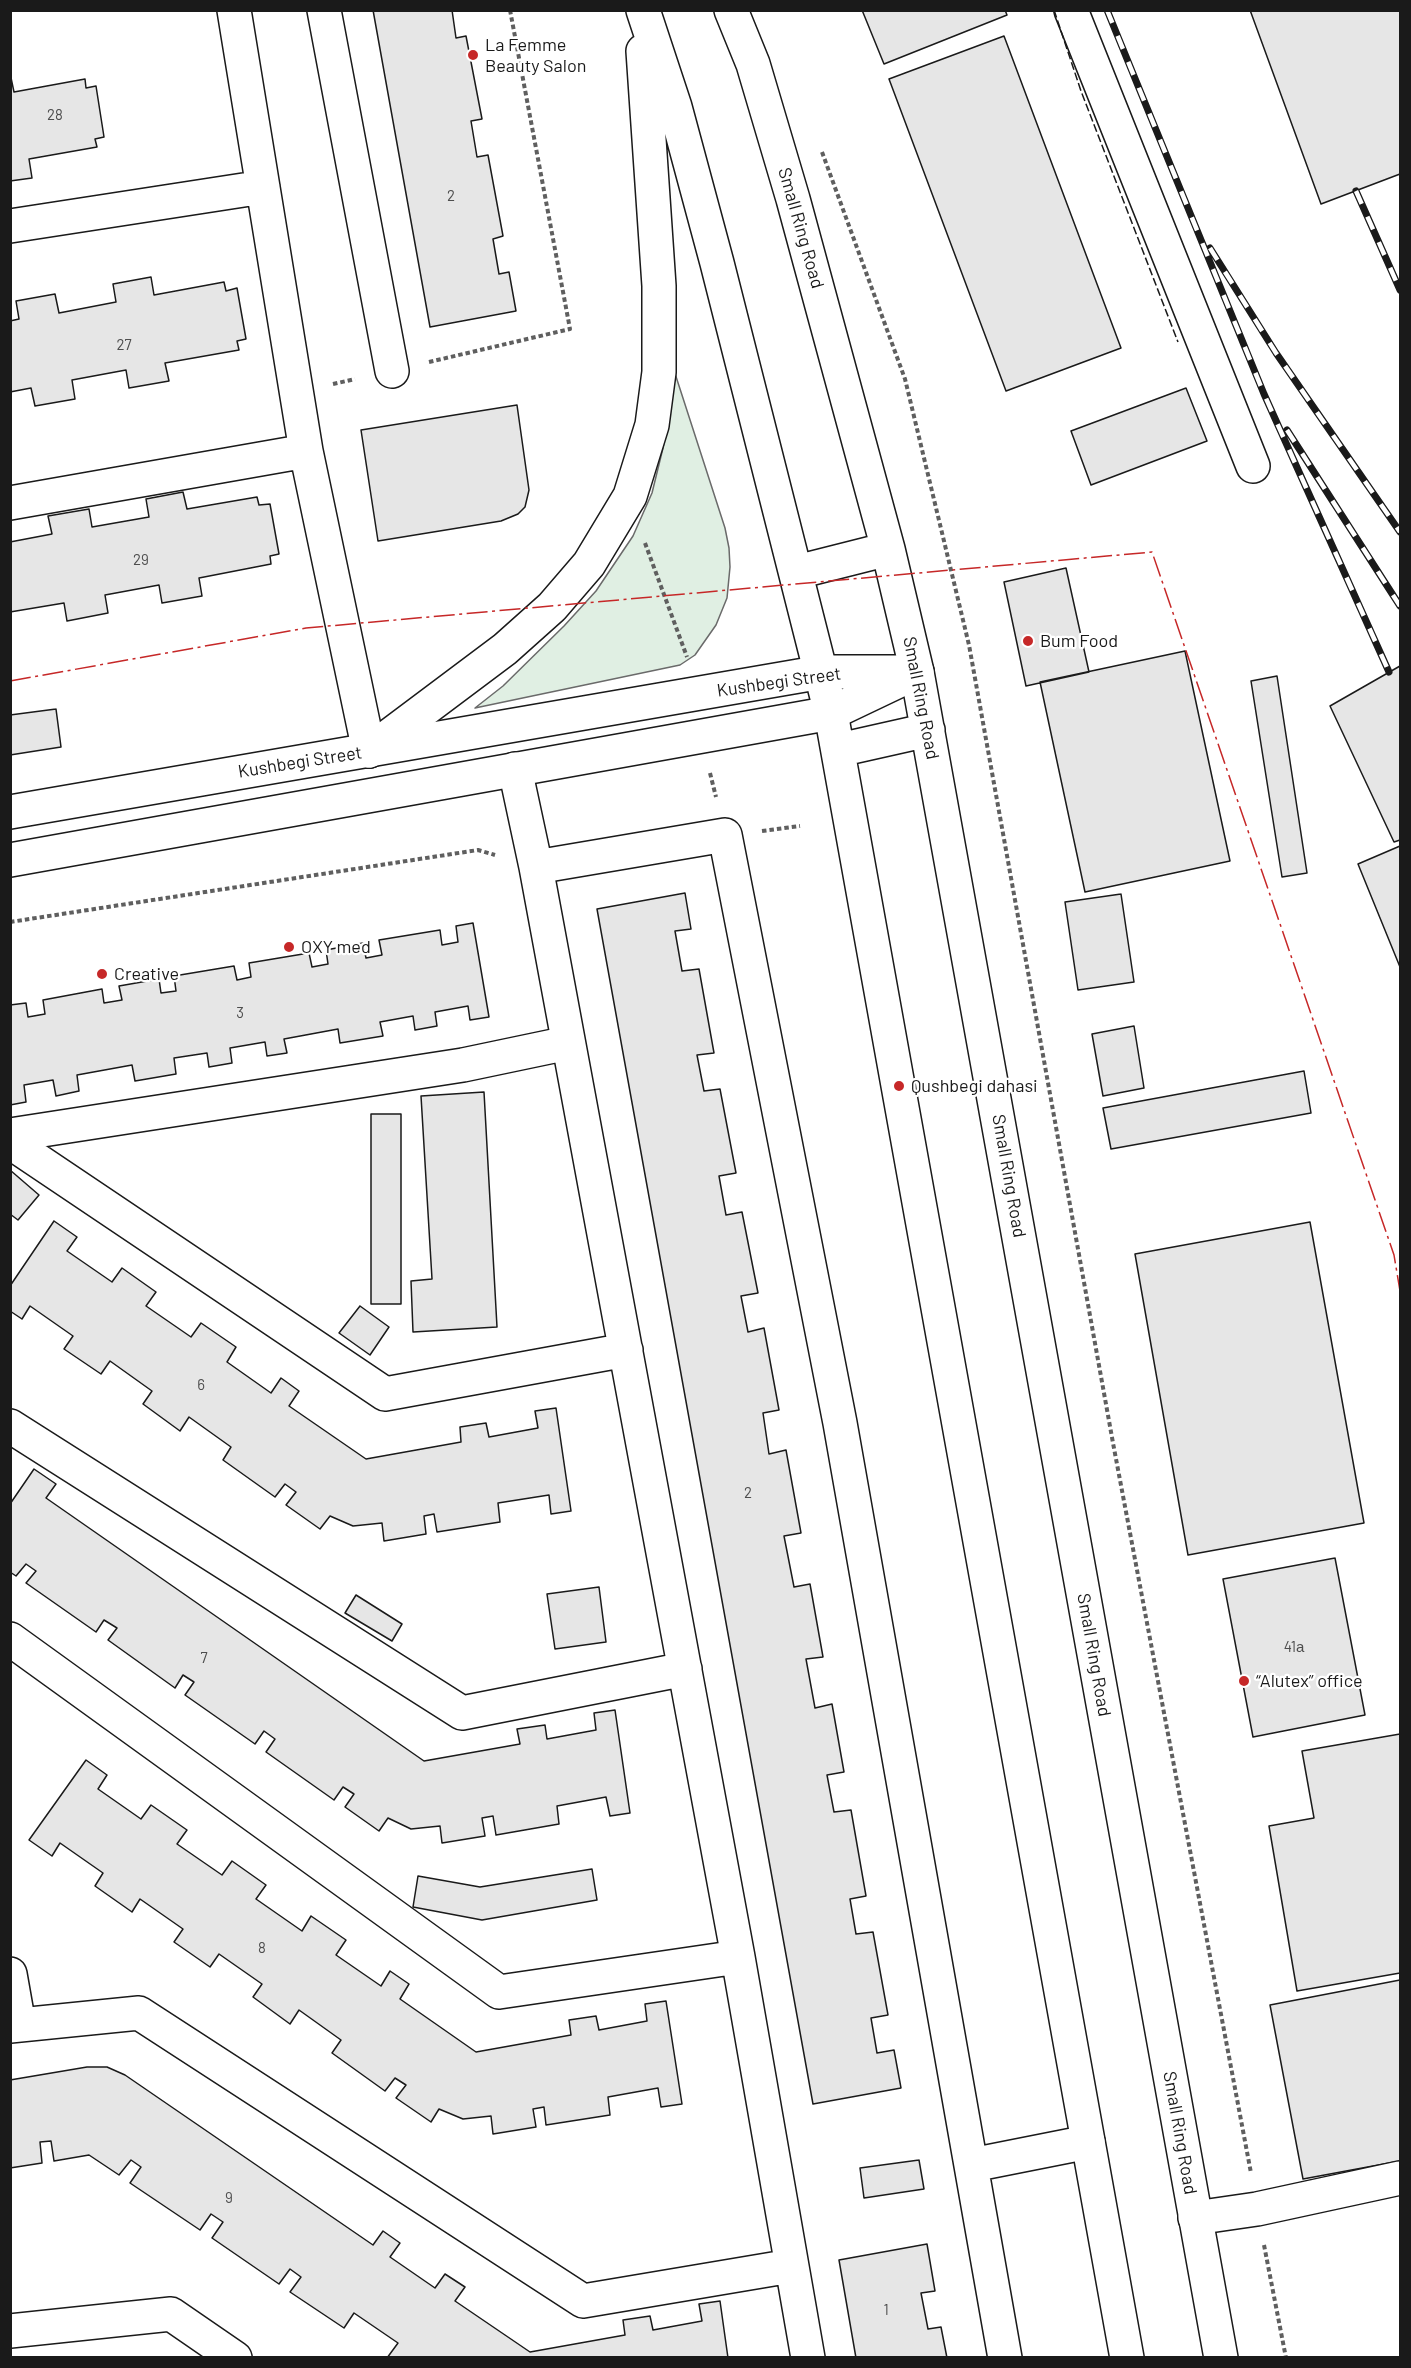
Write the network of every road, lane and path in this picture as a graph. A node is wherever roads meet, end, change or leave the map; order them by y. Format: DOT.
graph roads {
  1 [pos="234,10"];
  2 [pos="324,10"];
  3 [pos="510,10"];
  4 [pos="641,10"];
  5 [pos="731,10"];
  6 [pos="1071,10"];
  7 [pos="819,145"];
  8 [pos="263,188"];
  9 [pos="10,226"];
  10 [pos="393,371"];
  11 [pos="297,392"];
  12 [pos="306,451"];
  13 [pos="1253,466"];
  14 [pos="10,503"];
  15 [pos="641,533"];
  16 [pos="888,549"];
  17 [pos="797,572"];
  18 [pos="688,661"];
  19 [pos="822,672"];
  20 [pos="917,672"];
  21 [pos="831,713"];
  22 [pos="928,730"];
  23 [pos="838,750"];
  24 [pos="369,751"];
  25 [pos="515,769"];
  26 [pos="10,812"];
  27 [pos="10,860"];
  28 [pos="536,867"];
  29 [pos="10,922"];
  30 [pos="568,1043"];
  31 [pos="10,1135"];
  32 [pos="10,1142"];
  33 [pos="626,1350"];
  34 [pos="10,1426"];
  35 [pos="10,1639"];
  36 [pos="685,1670"];
  37 [pos="738,1957"];
  38 [pos="10,1974"];
  39 [pos="15,2025"];
  40 [pos="1088,2142"];
  41 [pos="972,2166"];
  42 [pos="1401,2178"];
  43 [pos="1257,2209"];
  44 [pos="1196,2218"];
  45 [pos="791,2266"];
  46 [pos="10,2331"];
  47 [pos="235,2358"];
  48 [pos="808,2358"];
  49 [pos="1005,2358"];
  50 [pos="1127,2358"];
  51 [pos="1221,2358"];
  52 [pos="1286,2358"];
  1 -- 8 [label="main road"];
  2 -- 10 [label="main road"];
  3 -- 10 [label="path"];
  4 -- 17 [label="main road"];
  4 -- 24 [label="main road"];
  5 -- 16 [label="main road, Small Ring Road"];
  6 -- 13 [label="main road"];
  7 -- 43 [label="path"];
  8 -- 9 [label="main road"];
  8 -- 11 [label="main road"];
  10 -- 11 [label="path"];
  11 -- 12 [label="main road"];
  12 -- 14 [label="main road"];
  12 -- 24 [label="main road"];
  15 -- 18 [label="path"];
  16 -- 17 [label="main road"];
  16 -- 20 [label="main road, Small Ring Road"];
  17 -- 19 [label="main road"];
  19 -- 20 [label="main road, Kushbegi Street"];
  19 -- 21 [label="main road"];
  19 -- 24 [label="main road, Kushbegi Street"];
  20 -- 21 [label="main road, Kushbegi Street"];
  20 -- 22 [label="main road, Small Ring Road"];
  21 -- 23 [label="main road"];
  21 -- 25 [label="main road, Kushbegi Street"];
  22 -- 23 [label="main road"];
  22 -- 44 [label="main road, Small Ring Road"];
  23 -- 40 [label="main road"];
  24 -- 26 [label="main road, Kushbegi Street"];
  25 -- 27 [label="main road, Kushbegi Street"];
  25 -- 28 [label="main road"];
  28 -- 29 [label="path"];
  28 -- 30 [label="main road"];
  28 -- 41 [label="main road"];
  30 -- 31 [label="main road"];
  30 -- 33 [label="main road"];
  32 -- 33 [label="main road"];
  33 -- 36 [label="main road"];
  34 -- 36 [label="main road"];
  35 -- 37 [label="main road"];
  36 -- 37 [label="main road"];
  37 -- 45 [label="main road"];
  38 -- 39 [label="main road"];
  39 -- 45 [label="main road"];
  40 -- 41 [label="main road"];
  40 -- 50 [label="main road"];
  41 -- 49 [label="main road"];
  42 -- 43 [label="main road"];
  43 -- 44 [label="main road"];
  43 -- 52 [label="path"];
  44 -- 51 [label="main road, Small Ring Road"];
  45 -- 48 [label="main road"];
  46 -- 47 [label="main road"];
}
